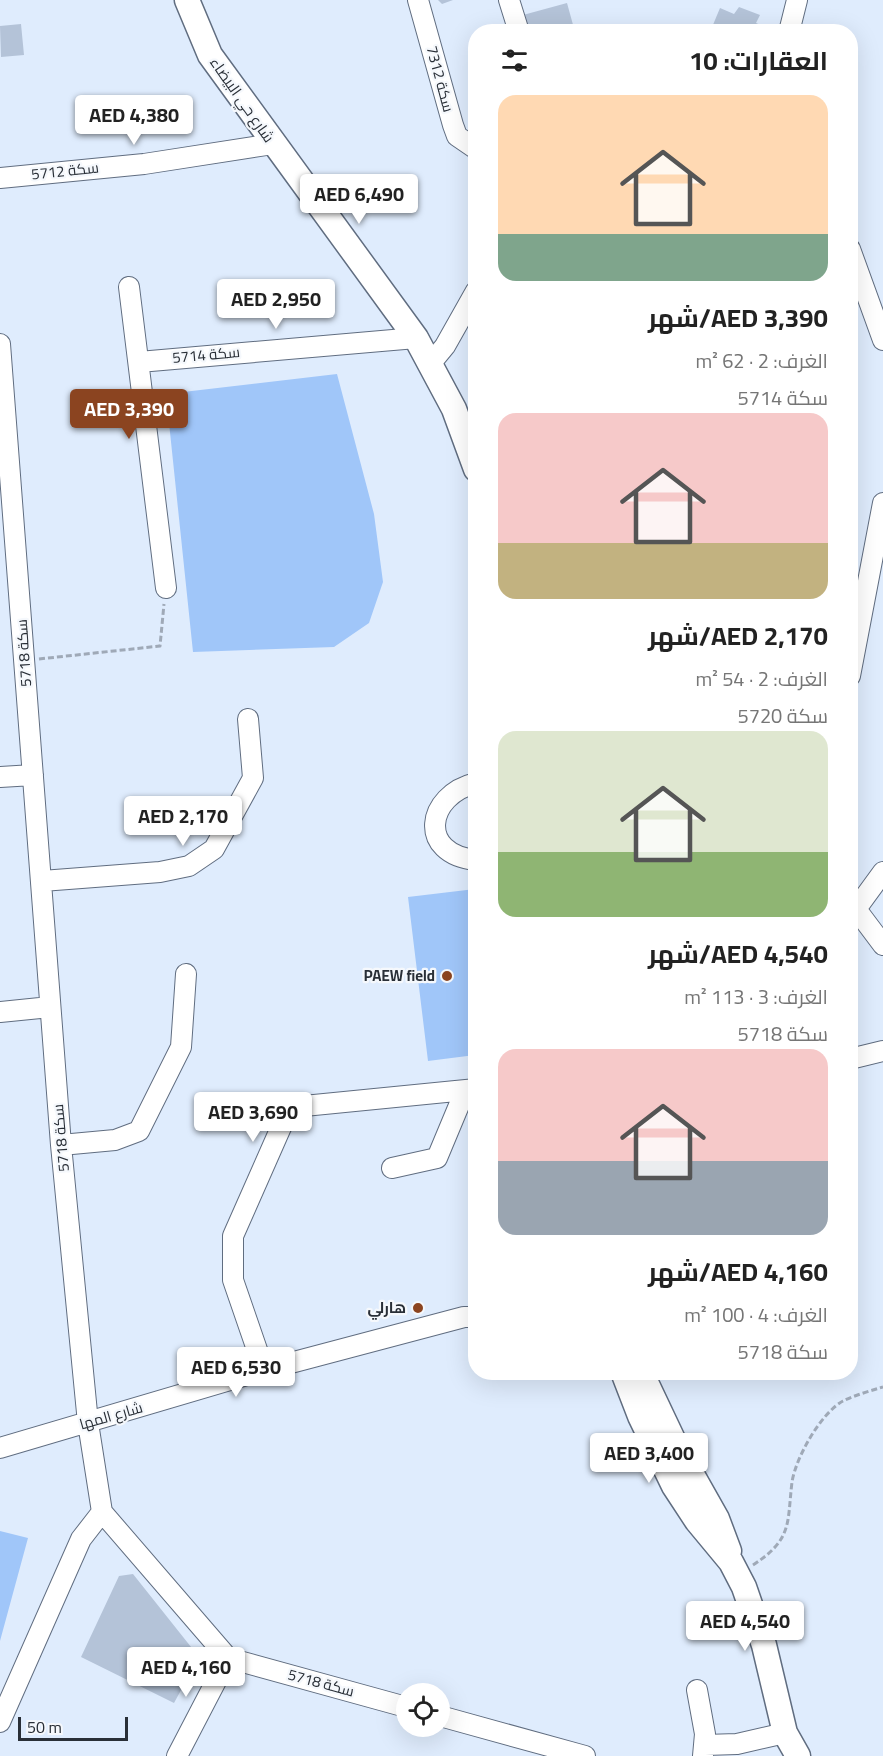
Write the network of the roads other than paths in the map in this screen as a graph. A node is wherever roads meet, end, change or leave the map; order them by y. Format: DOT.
graph roads {
  1 [pos="187,0"];
  2 [pos="418,0"];
  3 [pos="509,0"];
  4 [pos="797,0"];
  5 [pos="516,24"];
  6 [pos="791,24"];
  7 [pos="273,144"];
  8 [pos="468,144"];
  9 [pos="0,178"];
  10 [pos="858,271"];
  11 [pos="129,287"];
  12 [pos="468,311"];
  13 [pos="416,338"];
  14 [pos="883,340"];
  15 [pos="0,344"];
  16 [pos="139,362"];
  17 [pos="431,363"];
  18 [pos="2,386"];
  19 [pos="468,447"];
  20 [pos="883,503"];
  21 [pos="10,587"];
  22 [pos="166,588"];
  23 [pos="858,634"];
  24 [pos="248,719"];
  25 [pos="33,775"];
  26 [pos="0,777"];
  27 [pos="468,786"];
  28 [pos="468,859"];
  29 [pos="883,872"];
  30 [pos="42,881"];
  31 [pos="858,900"];
  32 [pos="858,912"];
  33 [pos="883,945"];
  34 [pos="186,974"];
  35 [pos="50,1007"];
  36 [pos="0,1012"];
  37 [pos="883,1051"];
  38 [pos="858,1057"];
  39 [pos="468,1090"];
  40 [pos="468,1094"];
  41 [pos="61,1145"];
  42 [pos="392,1168"];
  43 [pos="468,1316"];
  44 [pos="264,1370"];
  45 [pos="627,1380"];
  46 [pos="645,1380"];
  47 [pos="88,1423"];
  48 [pos="0,1448"];
  49 [pos="102,1512"];
  50 [pos="735,1569"];
  51 [pos="228,1658"];
  52 [pos="697,1690"];
  53 [pos="396,1704"];
  54 [pos="450,1719"];
  55 [pos="0,1722"];
  56 [pos="784,1744"];
  57 [pos="704,1751"];
  58 [pos="578,1755"];
  59 [pos="177,1756"];
  60 [pos="798,1756"];
  1 -- 7 [label="main road, شارع حي البيضاء"];
  2 -- 8 [label="street, سكة 7312"];
  3 -- 5 [label="street"];
  4 -- 6 [label="street"];
  7 -- 9 [label="street, سكة 5712"];
  7 -- 13 [label="main road, شارع حي البيضاء"];
  10 -- 14 [label="street"];
  11 -- 16 [label="street"];
  12 -- 17 [label="street"];
  13 -- 16 [label="street, سكة 5714"];
  13 -- 17 [label="main road, شارع حي البيضاء"];
  15 -- 18 [label="street, سكة 5718"];
  16 -- 22 [label="street"];
  17 -- 19 [label="main road, شارع حي البيضاء"];
  18 -- 21 [label="street, سكة 5718"];
  20 -- 23 [label="street"];
  21 -- 25 [label="street, سكة 5718"];
  24 -- 30 [label="street"];
  25 -- 26 [label="street"];
  25 -- 30 [label="street, سكة 5718"];
  27 -- 28 [label="street"];
  29 -- 31 [label="street"];
  30 -- 35 [label="street, سكة 5718"];
  32 -- 33 [label="street"];
  34 -- 41 [label="street"];
  35 -- 36 [label="street"];
  35 -- 41 [label="street, سكة 5718"];
  37 -- 38 [label="street"];
  39 -- 44 [label="street"];
  40 -- 42 [label="street"];
  41 -- 47 [label="street, سكة 5718"];
  43 -- 44 [label="street, شارع المها"];
  44 -- 47 [label="street, شارع المها"];
  45 -- 50 [label="main road"];
  46 -- 50 [label="main road"];
  47 -- 48 [label="street, شارع المها"];
  47 -- 49 [label="street, سكة 5718"];
  49 -- 51 [label="street"];
  49 -- 55 [label="street"];
  50 -- 56 [label="main road"];
  51 -- 53 [label="street, سكة 5718"];
  51 -- 59 [label="street"];
  52 -- 57 [label="street"];
  54 -- 58 [label="street"];
  56 -- 57 [label="street"];
  56 -- 60 [label="main road"];
}
